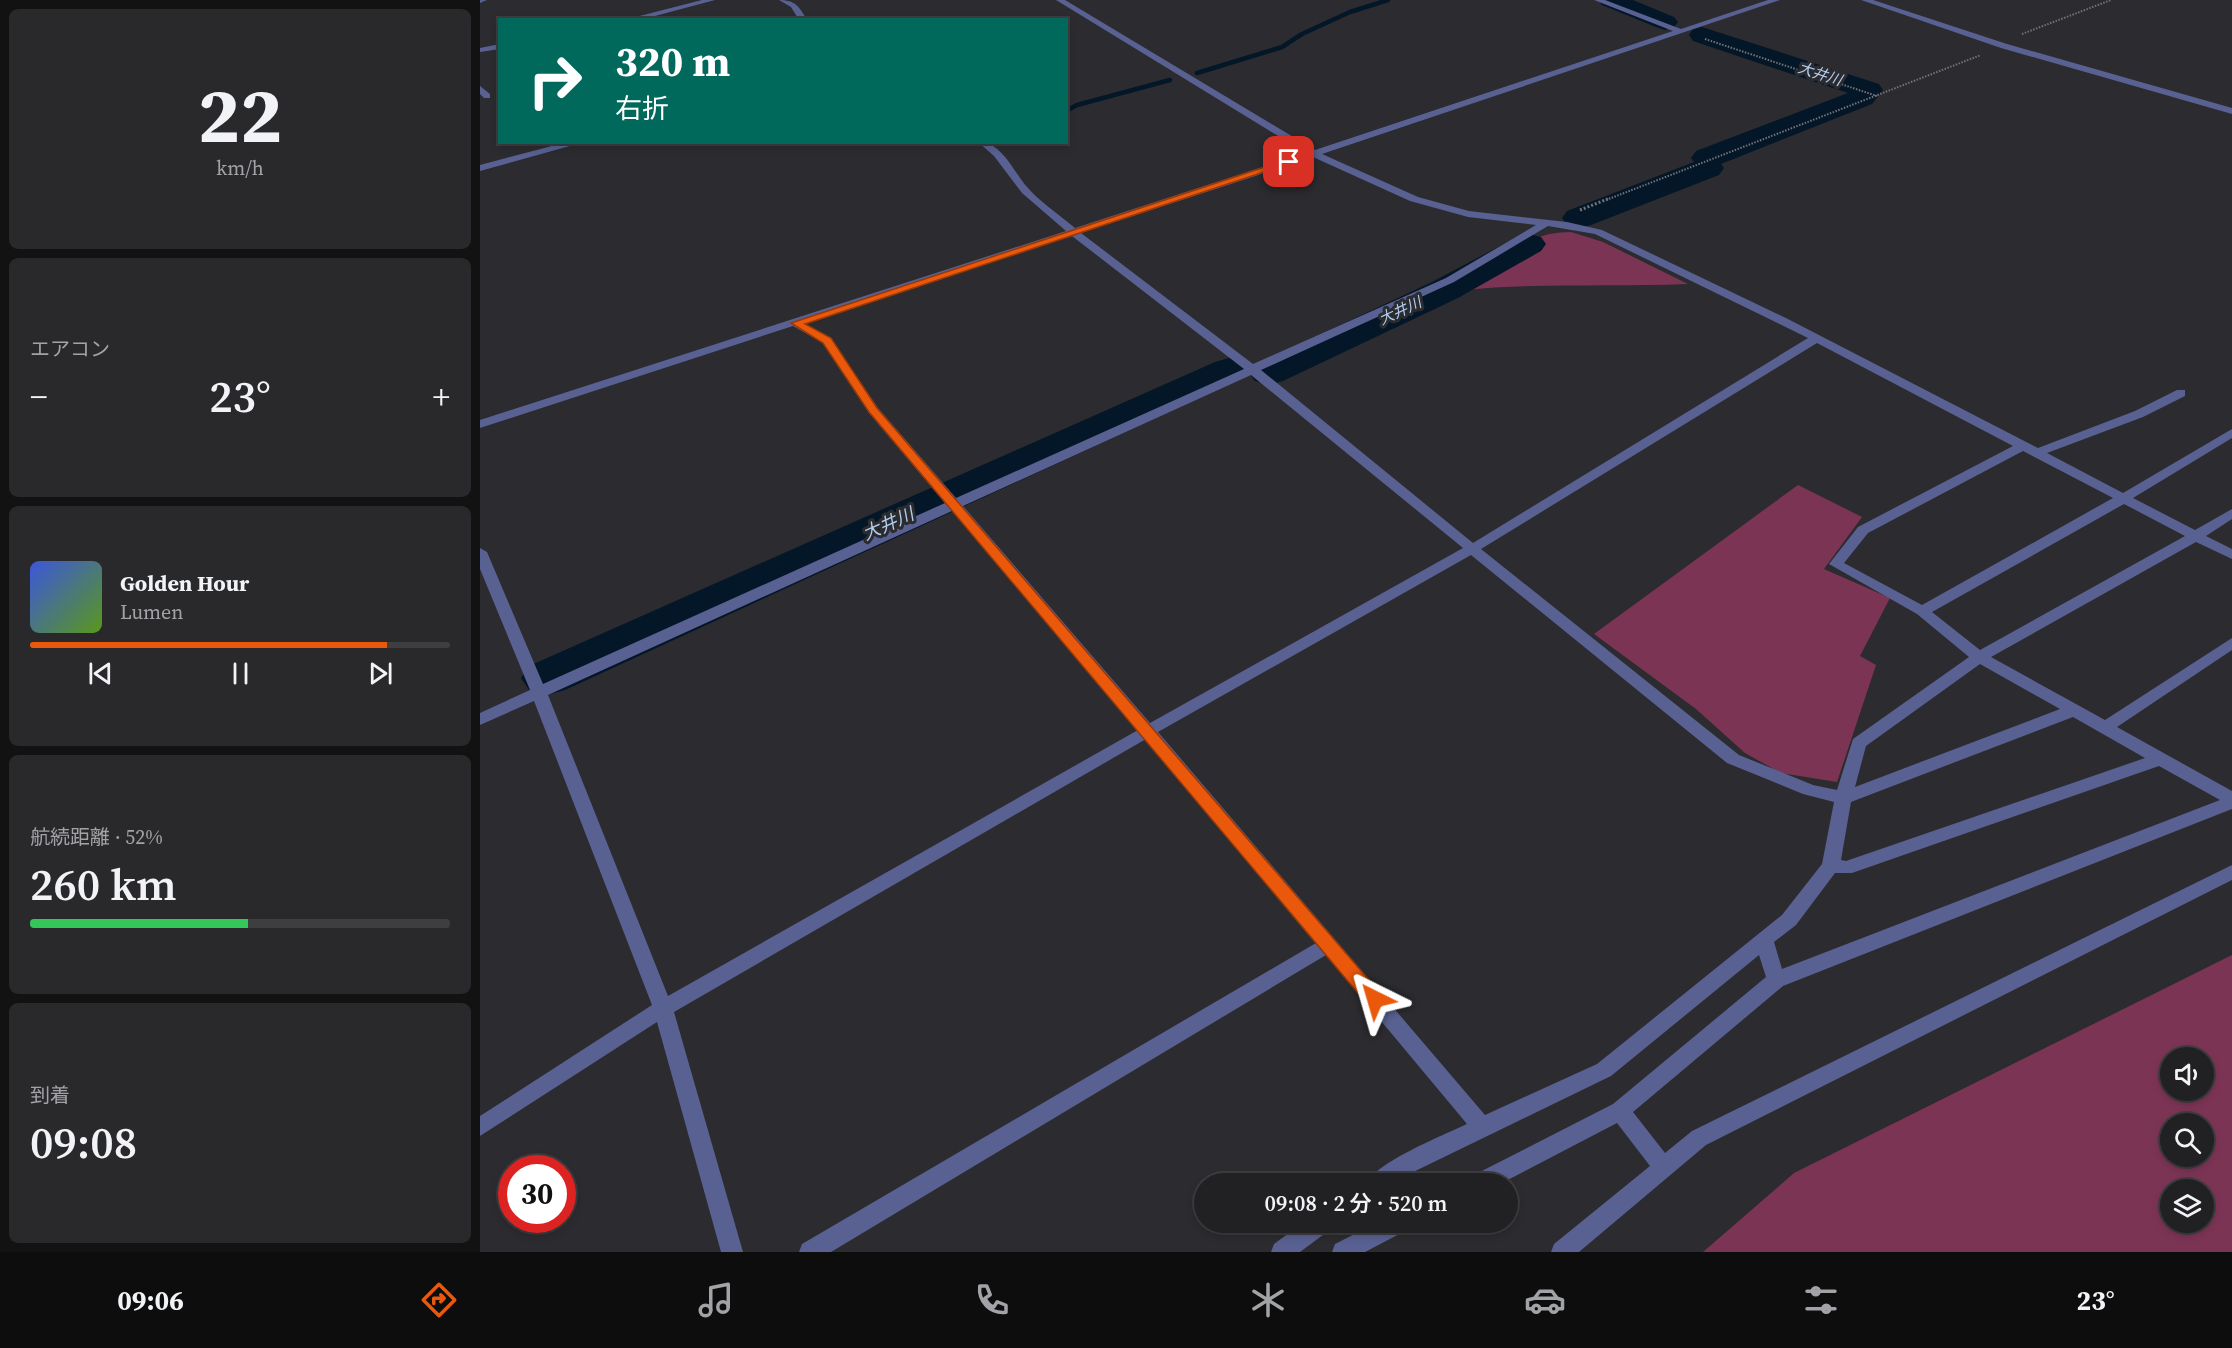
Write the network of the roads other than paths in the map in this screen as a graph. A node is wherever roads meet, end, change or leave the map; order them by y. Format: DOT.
graph roads {
  1 [pos="711,0"];
  2 [pos="783,0"];
  3 [pos="1060,0"];
  4 [pos="1598,0"];
  5 [pos="1776,0"];
  6 [pos="1864,0"];
  7 [pos="636,18"];
  8 [pos="802,18"];
  9 [pos="1682,32"];
  10 [pos="498,46"];
  11 [pos="480,50"];
  12 [pos="480,89"];
  13 [pos="487,96"];
  14 [pos="2232,111"];
  15 [pos="572,144"];
  16 [pos="984,144"];
  17 [pos="1314,154"];
  18 [pos="480,168"];
  19 [pos="1544,224"];
  20 [pos="1074,232"];
  21 [pos="796,323"];
  22 [pos="1816,338"];
  23 [pos="1252,370"];
  24 [pos="2181,393"];
  25 [pos="480,424"];
  26 [pos="2232,432"];
  27 [pos="2023,446"];
  28 [pos="2037,453"];
  29 [pos="2124,498"];
  30 [pos="954,506"];
  31 [pos="2232,513"];
  32 [pos="2196,536"];
  33 [pos="1472,549"];
  34 [pos="480,552"];
  35 [pos="2232,555"];
  36 [pos="1922,611"];
  37 [pos="2232,643"];
  38 [pos="1979,657"];
  39 [pos="539,693"];
  40 [pos="2074,710"];
  41 [pos="480,719"];
  42 [pos="2105,728"];
  43 [pos="1148,731"];
  44 [pos="2160,759"];
  45 [pos="1843,798"];
  46 [pos="2232,801"];
  47 [pos="1831,866"];
  48 [pos="2232,872"];
  49 [pos="1765,942"];
  50 [pos="1328,945"];
  51 [pos="1776,980"];
  52 [pos="663,1008"];
  53 [pos="1620,1111"];
  54 [pos="480,1127"];
  55 [pos="1482,1127"];
  56 [pos="1664,1168"];
  57 [pos="1393,1173"];
  58 [pos="1499,1173"];
  59 [pos="1308,1233"];
  60 [pos="1380,1233"];
  61 [pos="728,1251"];
  62 [pos="810,1252"];
  63 [pos="1281,1252"];
  64 [pos="1343,1252"];
  65 [pos="1562,1252"];
  1 -- 7 [label="street"];
  2 -- 8 [label="street"];
  3 -- 17 [label="street"];
  4 -- 9 [label="street"];
  5 -- 9 [label="street"];
  6 -- 14 [label="street"];
  9 -- 17 [label="street"];
  10 -- 11 [label="street"];
  12 -- 13 [label="street"];
  15 -- 18 [label="street"];
  16 -- 20 [label="street"];
  17 -- 19 [label="street"];
  17 -- 20 [label="street"];
  19 -- 22 [label="street"];
  19 -- 23 [label="street"];
  20 -- 21 [label="street"];
  20 -- 23 [label="street"];
  21 -- 25 [label="street"];
  21 -- 30 [label="street"];
  22 -- 27 [label="street"];
  22 -- 33 [label="street"];
  23 -- 30 [label="street"];
  23 -- 33 [label="street"];
  24 -- 28 [label="street"];
  26 -- 29 [label="street"];
  27 -- 28 [label="street"];
  27 -- 36 [label="street"];
  28 -- 29 [label="street"];
  29 -- 32 [label="street"];
  29 -- 36 [label="street"];
  30 -- 39 [label="street"];
  30 -- 43 [label="street"];
  31 -- 32 [label="street"];
  32 -- 35 [label="street"];
  32 -- 38 [label="street"];
  33 -- 43 [label="street"];
  33 -- 45 [label="street"];
  34 -- 39 [label="street"];
  36 -- 38 [label="street"];
  37 -- 42 [label="street"];
  38 -- 40 [label="street"];
  38 -- 45 [label="street"];
  39 -- 41 [label="street"];
  39 -- 52 [label="street"];
  40 -- 42 [label="street"];
  40 -- 45 [label="street"];
  42 -- 44 [label="street"];
  43 -- 50 [label="street"];
  43 -- 52 [label="street"];
  44 -- 46 [label="street"];
  44 -- 47 [label="street"];
  45 -- 47 [label="street"];
  46 -- 51 [label="street"];
  47 -- 49 [label="street"];
  48 -- 56 [label="street"];
  49 -- 51 [label="street"];
  49 -- 55 [label="street"];
  50 -- 55 [label="street"];
  50 -- 62 [label="street"];
  51 -- 53 [label="street"];
  52 -- 54 [label="street"];
  52 -- 61 [label="street"];
  53 -- 56 [label="street"];
  53 -- 58 [label="street"];
  55 -- 57 [label="street"];
  56 -- 65 [label="street"];
  59 -- 63 [label="street"];
  60 -- 64 [label="street"];
}
